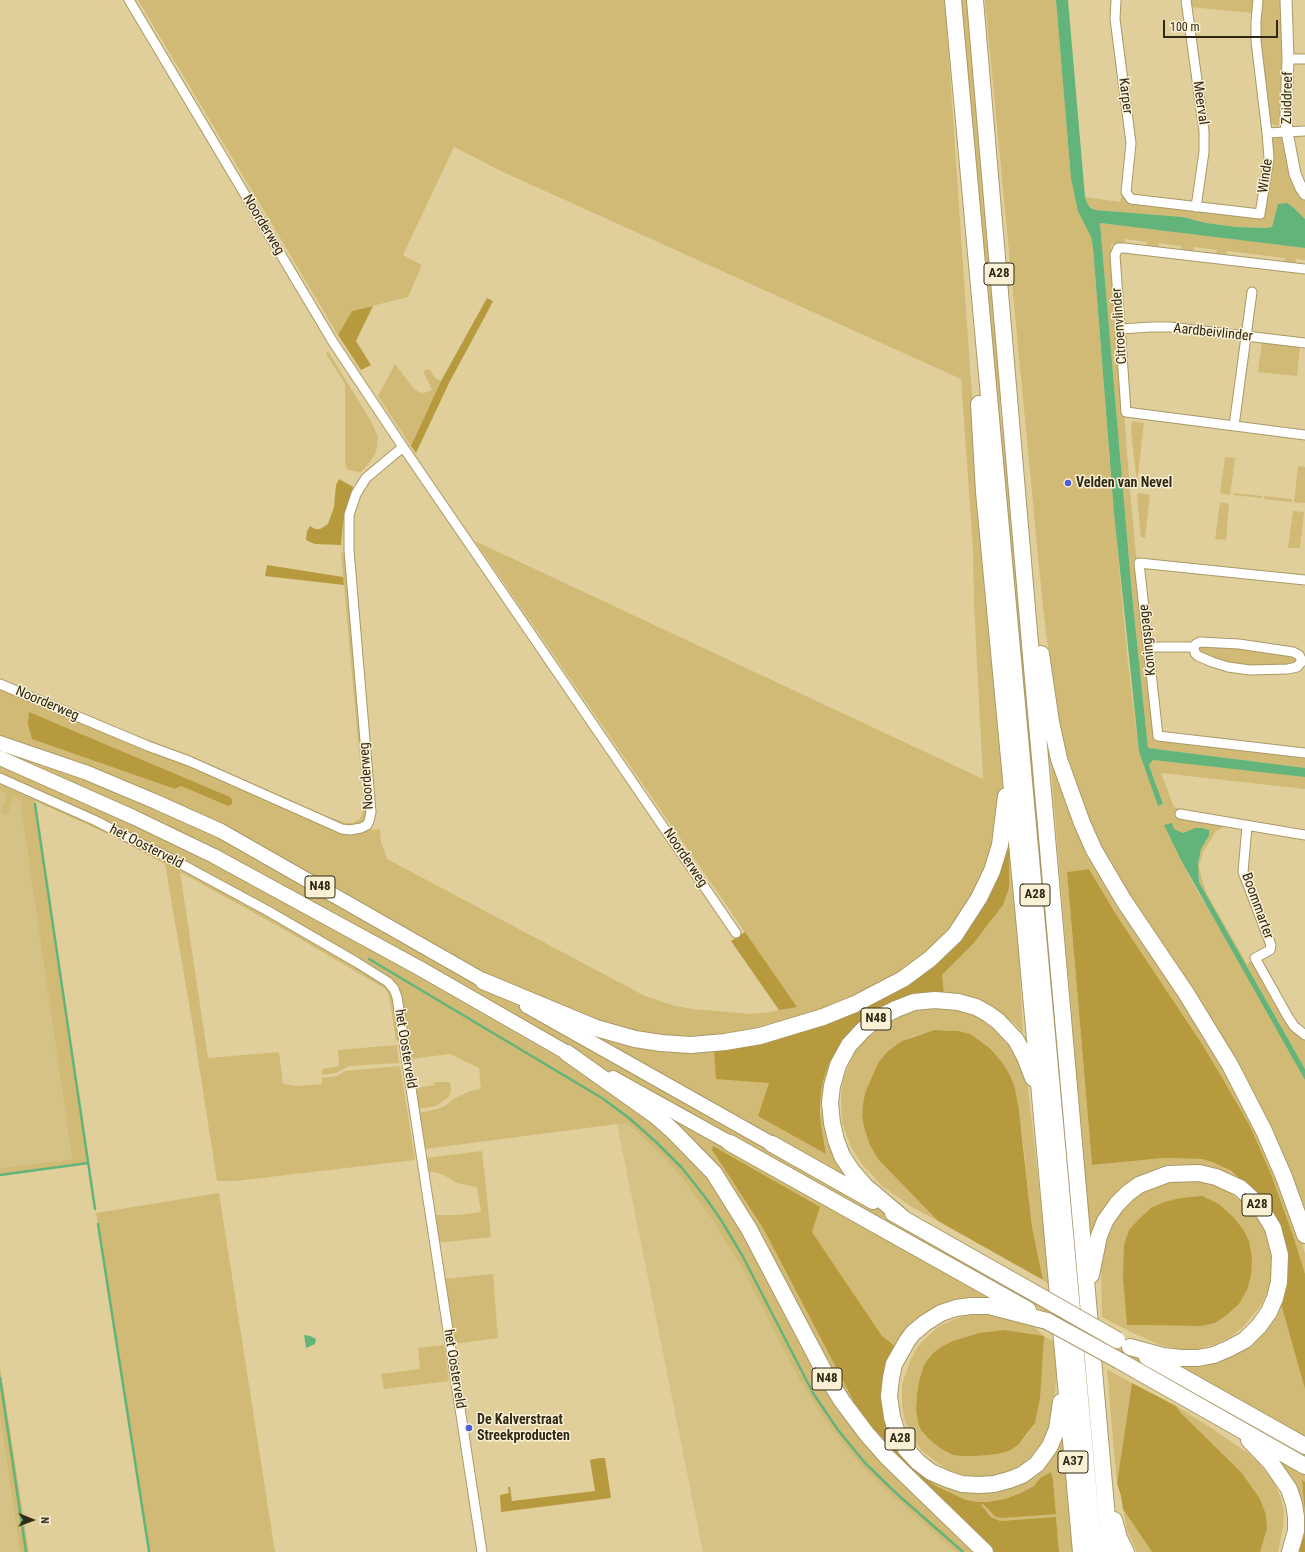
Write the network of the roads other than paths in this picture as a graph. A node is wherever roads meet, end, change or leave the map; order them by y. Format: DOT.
graph roads {
  1 [pos="129,0"];
  2 [pos="953,0"];
  3 [pos="975,0"];
  4 [pos="1116,0"];
  5 [pos="1186,0"];
  6 [pos="1258,0"];
  7 [pos="1286,0"];
  8 [pos="1288,59"];
  9 [pos="1305,59"];
  10 [pos="1305,131"];
  11 [pos="1287,132"];
  12 [pos="1267,133"];
  13 [pos="1126,192"];
  14 [pos="1305,194"];
  15 [pos="1196,207"];
  16 [pos="1305,269"];
  17 [pos="1252,292"];
  18 [pos="980,298"];
  19 [pos="1121,329"];
  20 [pos="1245,336"];
  21 [pos="1305,343"];
  22 [pos="1234,426"];
  23 [pos="1305,436"];
  24 [pos="403,447"];
  25 [pos="1020,522"];
  26 [pos="1305,580"];
  27 [pos="1149,647"];
  28 [pos="1194,648"];
  29 [pos="1303,661"];
  30 [pos="0,684"];
  31 [pos="0,743"];
  32 [pos="1305,753"];
  33 [pos="0,758"];
  34 [pos="1010,758"];
  35 [pos="0,778"];
  36 [pos="1180,814"];
  37 [pos="1247,826"];
  38 [pos="1305,835"];
  39 [pos="736,933"];
  40 [pos="482,981"];
  41 [pos="1305,1035"];
  42 [pos="567,1053"];
  43 [pos="1043,1120"];
  44 [pos="730,1143"];
  45 [pos="772,1144"];
  46 [pos="903,1218"];
  47 [pos="1305,1235"];
  48 [pos="1045,1299"];
  49 [pos="1088,1312"];
  50 [pos="1047,1321"];
  51 [pos="1124,1344"];
  52 [pos="1065,1372"];
  53 [pos="1240,1430"];
  54 [pos="1305,1446"];
  55 [pos="1305,1466"];
  56 [pos="1104,1484"];
  57 [pos="1088,1493"];
  58 [pos="482,1552"];
  59 [pos="985,1552"];
  60 [pos="1081,1552"];
  61 [pos="1094,1552"];
  62 [pos="1110,1552"];
  63 [pos="1126,1552"];
  64 [pos="1290,1552"];
  1 -- 24 [label="street, Noorderweg"];
  2 -- 18 [label="highway, A28"];
  3 -- 25 [label="highway, A28"];
  4 -- 13 [label="street, Karper"];
  5 -- 15 [label="street, Meerval"];
  6 -- 12 [label="street, Winde"];
  7 -- 8 [label="street, Zuiddreef"];
  8 -- 9 [label="street"];
  8 -- 11 [label="street, Zuiddreef"];
  10 -- 11 [label="street"];
  11 -- 12 [label="street"];
  11 -- 14 [label="street, Zuiddreef"];
  12 -- 15 [label="street, Winde"];
  13 -- 15 [label="street, Winde"];
  16 -- 19 [label="street, Citroenvlinder"];
  17 -- 20 [label="street"];
  18 -- 34 [label="highway, A28"];
  18 -- 57 [label="highway, A28"];
  19 -- 20 [label="street, Aardbeivlinder"];
  19 -- 22 [label="street, Citroenvlinder"];
  20 -- 21 [label="street, Aardbeivlinder"];
  20 -- 22 [label="street"];
  22 -- 23 [label="street, Citroenvlinder"];
  24 -- 30 [label="street, Noorderweg"];
  24 -- 39 [label="street, Noorderweg"];
  25 -- 47 [label="highway, A28"];
  25 -- 49 [label="highway, A28"];
  26 -- 27 [label="street, Koningspage"];
  27 -- 28 [label="street"];
  27 -- 32 [label="street, Koningspage"];
  28 -- 29 [label="street"];
  28 -- 29 [label="street"];
  31 -- 40 [label="highway, N48"];
  33 -- 42 [label="highway, N48"];
  34 -- 40 [label="highway, A28"];
  34 -- 43 [label="highway, A28"];
  35 -- 58 [label="street, het Oosterveld"];
  36 -- 37 [label="street"];
  37 -- 38 [label="street"];
  37 -- 41 [label="street, Boommarter"];
  40 -- 45 [label="highway, N48"];
  42 -- 44 [label="highway, N48"];
  42 -- 59 [label="highway, N48"];
  43 -- 46 [label="highway, N48"];
  43 -- 52 [label="highway, A28"];
  44 -- 50 [label="highway, N48"];
  45 -- 46 [label="highway, N48"];
  46 -- 48 [label="highway, N48"];
  48 -- 51 [label="highway, A28, bridge"];
  49 -- 51 [label="highway, A28"];
  49 -- 56 [label="highway, A28"];
  50 -- 52 [label="highway, A28"];
  50 -- 53 [label="highway, A28, bridge"];
  51 -- 54 [label="highway, A28"];
  52 -- 60 [label="highway, A37"];
  53 -- 55 [label="highway, A28"];
  53 -- 64 [label="highway, A28"];
  56 -- 62 [label="highway, A37"];
  56 -- 63 [label="highway, A28"];
  57 -- 61 [label="highway, A37"];
}
